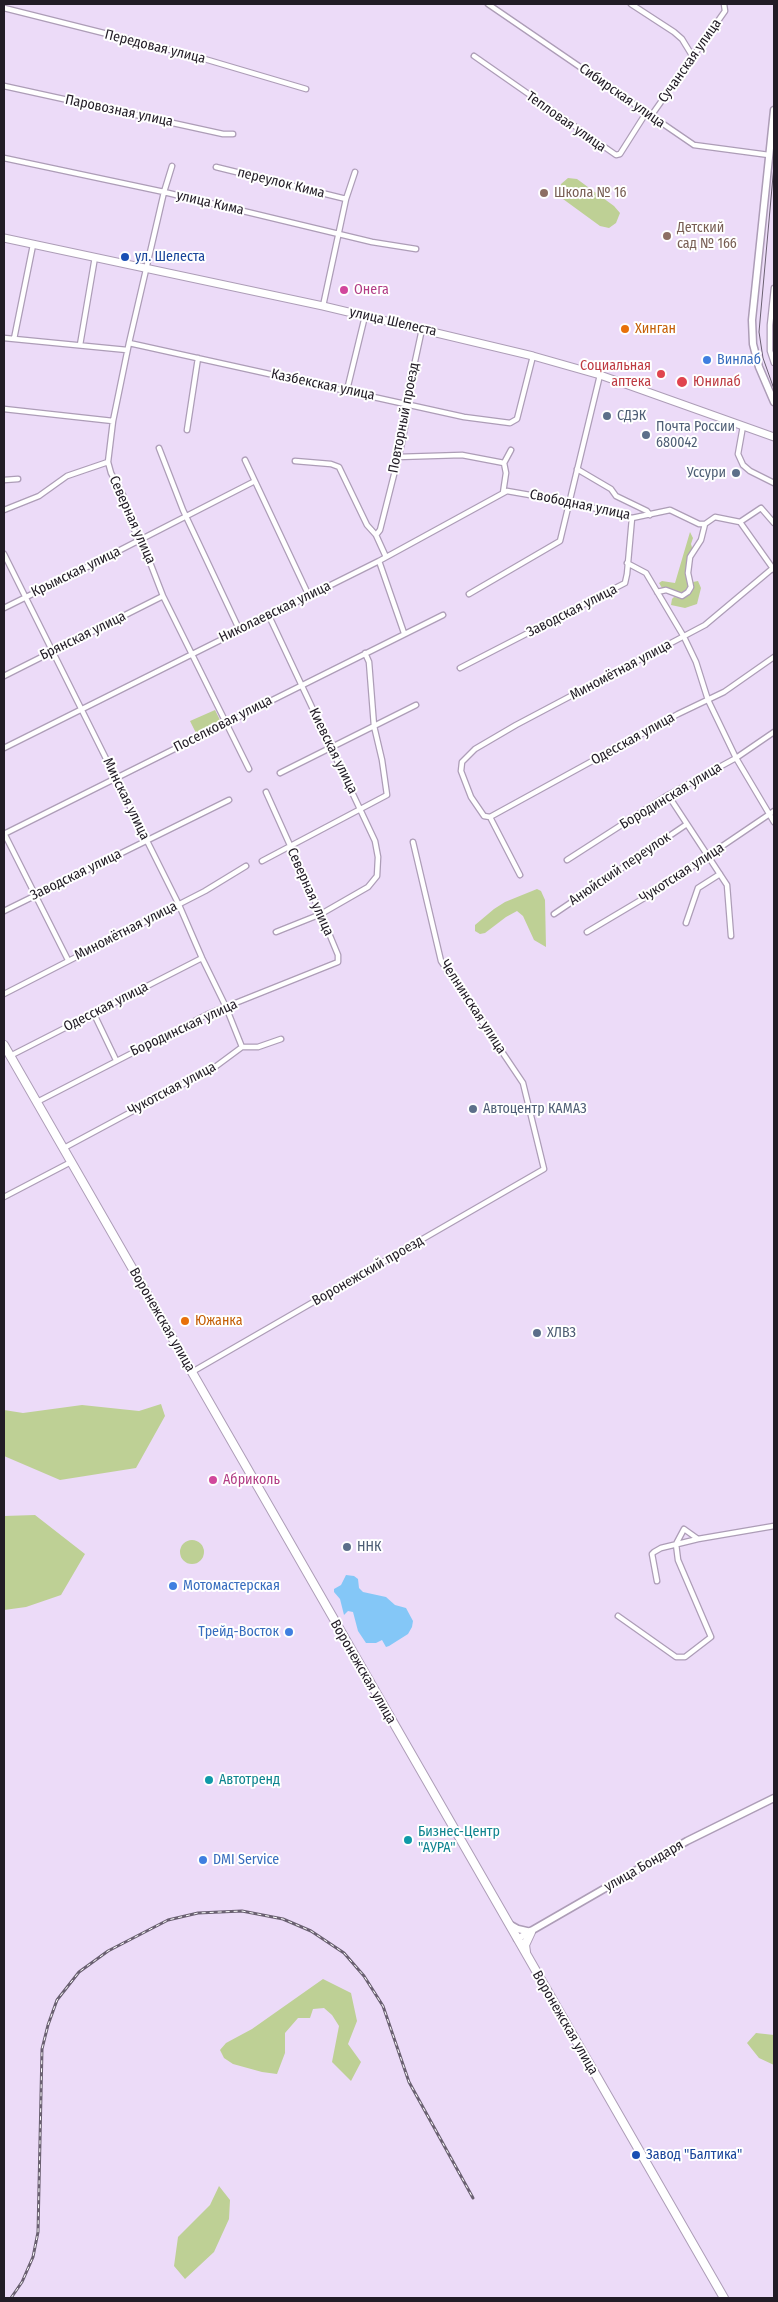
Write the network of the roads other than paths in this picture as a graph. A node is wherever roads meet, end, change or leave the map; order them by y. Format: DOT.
graph roads {
  1 [pos="488,4"];
  2 [pos="630,4"];
  3 [pos="724,4"];
  4 [pos="4,8"];
  5 [pos="474,56"];
  6 [pos="693,57"];
  7 [pos="4,86"];
  8 [pos="306,89"];
  9 [pos="774,110"];
  10 [pos="649,115"];
  11 [pos="233,134"];
  12 [pos="4,158"];
  13 [pos="771,159"];
  14 [pos="172,166"];
  15 [pos="216,167"];
  16 [pos="355,172"];
  17 [pos="164,192"];
  18 [pos="346,199"];
  19 [pos="338,233"];
  20 [pos="4,238"];
  21 [pos="33,245"];
  22 [pos="416,249"];
  23 [pos="95,257"];
  24 [pos="146,268"];
  25 [pos="774,288"];
  26 [pos="323,306"];
  27 [pos="365,316"];
  28 [pos="422,329"];
  29 [pos="4,338"];
  30 [pos="14,339"];
  31 [pos="129,343"];
  32 [pos="80,344"];
  33 [pos="127,350"];
  34 [pos="533,356"];
  35 [pos="198,358"];
  36 [pos="774,363"];
  37 [pos="600,375"];
  38 [pos="347,390"];
  39 [pos="774,402"];
  40 [pos="406,403"];
  41 [pos="4,409"];
  42 [pos="113,421"];
  43 [pos="743,426"];
  44 [pos="187,430"];
  45 [pos="773,436"];
  46 [pos="159,448"];
  47 [pos="511,450"];
  48 [pos="398,457"];
  49 [pos="245,460"];
  50 [pos="295,460"];
  51 [pos="108,462"];
  52 [pos="504,462"];
  53 [pos="577,469"];
  54 [pos="18,479"];
  55 [pos="4,480"];
  56 [pos="255,481"];
  57 [pos="774,482"];
  58 [pos="503,492"];
  59 [pos="570,502"];
  60 [pos="4,510"];
  61 [pos="186,515"];
  62 [pos="650,515"];
  63 [pos="632,518"];
  64 [pos="740,522"];
  65 [pos="774,523"];
  66 [pos="705,524"];
  67 [pos="376,535"];
  68 [pos="139,540"];
  69 [pos="4,554"];
  70 [pos="386,557"];
  71 [pos="378,561"];
  72 [pos="627,562"];
  73 [pos="774,569"];
  74 [pos="657,592"];
  75 [pos="469,594"];
  76 [pos="163,596"];
  77 [pos="309,596"];
  78 [pos="24,597"];
  79 [pos="4,608"];
  80 [pos="443,615"];
  81 [pos="268,616"];
  82 [pos="240,629"];
  83 [pos="404,633"];
  84 [pos="684,637"];
  85 [pos="52,651"];
  86 [pos="191,653"];
  87 [pos="366,653"];
  88 [pos="774,657"];
  89 [pos="460,668"];
  90 [pos="4,676"];
  91 [pos="301,685"];
  92 [pos="708,700"];
  93 [pos="416,705"];
  94 [pos="82,708"];
  95 [pos="226,723"];
  96 [pos="374,726"];
  97 [pos="774,732"];
  98 [pos="4,748"];
  99 [pos="330,748"];
  100 [pos="736,758"];
  101 [pos="249,770"];
  102 [pos="280,773"];
  103 [pos="115,779"];
  104 [pos="266,792"];
  105 [pos="668,795"];
  106 [pos="229,800"];
  107 [pos="361,809"];
  108 [pos="772,813"];
  109 [pos="490,817"];
  110 [pos="774,822"];
  111 [pos="687,824"];
  112 [pos="4,834"];
  113 [pos="146,841"];
  114 [pos="413,842"];
  115 [pos="290,846"];
  116 [pos="708,857"];
  117 [pos="567,860"];
  118 [pos="262,861"];
  119 [pos="246,866"];
  120 [pos="720,874"];
  121 [pos="520,875"];
  122 [pos="35,896"];
  123 [pos="179,905"];
  124 [pos="4,911"];
  125 [pos="321,914"];
  126 [pos="554,914"];
  127 [pos="686,924"];
  128 [pos="276,932"];
  129 [pos="587,932"];
  130 [pos="731,936"];
  131 [pos="202,958"];
  132 [pos="68,960"];
  133 [pos="336,964"];
  134 [pos="4,994"];
  135 [pos="226,1006"];
  136 [pos="94,1014"];
  137 [pos="281,1039"];
  138 [pos="4,1044"];
  139 [pos="242,1046"];
  140 [pos="10,1056"];
  141 [pos="116,1060"];
  142 [pos="37,1102"];
  143 [pos="64,1148"];
  144 [pos="72,1162"];
  145 [pos="544,1169"];
  146 [pos="4,1197"];
  147 [pos="192,1372"];
  148 [pos="774,1526"];
  149 [pos="698,1538"];
  150 [pos="676,1544"];
  151 [pos="657,1581"];
  152 [pos="618,1616"];
  153 [pos="774,1798"];
  154 [pos="508,1923"];
  155 [pos="531,1932"];
  156 [pos="517,1939"];
  157 [pos="527,1956"];
  158 [pos="724,2298"];
  1 -- 10 [label="street, Сибирская улица"];
  2 -- 6 [label="street"];
  3 -- 6 [label="street, Сучанская улица"];
  4 -- 8 [label="street, Передовая улица"];
  5 -- 10 [label="street, Тепловая улица"];
  6 -- 10 [label="street, Сучанская улица"];
  7 -- 11 [label="street, Паровозная улица"];
  9 -- 13 [label="main road"];
  10 -- 13 [label="street, Сибирская улица"];
  12 -- 17 [label="street, улица Кима"];
  13 -- 39 [label="main road"];
  14 -- 17 [label="street, Северная улица"];
  15 -- 18 [label="street, переулок Кима"];
  16 -- 18 [label="street"];
  17 -- 19 [label="street, улица Кима"];
  17 -- 24 [label="street, Северная улица"];
  18 -- 19 [label="street"];
  19 -- 22 [label="street, улица Кима"];
  19 -- 26 [label="street"];
  20 -- 21 [label="main road, улица Шелеста"];
  21 -- 23 [label="main road, улица Шелеста"];
  21 -- 30 [label="street"];
  23 -- 24 [label="main road, улица Шелеста"];
  23 -- 32 [label="street"];
  24 -- 26 [label="main road, улица Шелеста"];
  24 -- 31 [label="street, Северная улица"];
  25 -- 36 [label="street"];
  26 -- 27 [label="main road, улица Шелеста"];
  27 -- 28 [label="main road, улица Шелеста"];
  27 -- 38 [label="street"];
  28 -- 34 [label="main road, улица Шелеста"];
  28 -- 40 [label="street, Повторный проезд"];
  29 -- 30 [label="street"];
  30 -- 32 [label="street"];
  31 -- 33 [label="street, Северная улица"];
  31 -- 35 [label="street, Казбекская улица"];
  32 -- 33 [label="street"];
  33 -- 42 [label="street, Северная улица"];
  34 -- 37 [label="main road, улица Шелеста"];
  34 -- 40 [label="street, Казбекская улица"];
  35 -- 38 [label="street, Казбекская улица"];
  35 -- 44 [label="street"];
  37 -- 43 [label="main road, улица Шелеста"];
  37 -- 53 [label="street"];
  38 -- 40 [label="street, Казбекская улица"];
  40 -- 48 [label="street, Повторный проезд"];
  41 -- 42 [label="street"];
  42 -- 51 [label="street, Северная улица"];
  43 -- 45 [label="main road, улица Шелеста"];
  43 -- 57 [label="street"];
  46 -- 61 [label="street"];
  47 -- 52 [label="street"];
  48 -- 52 [label="street"];
  48 -- 67 [label="street, Повторный проезд"];
  49 -- 56 [label="street"];
  50 -- 67 [label="street"];
  51 -- 60 [label="street"];
  51 -- 68 [label="street, Северная улица"];
  52 -- 58 [label="street"];
  53 -- 59 [label="street"];
  53 -- 62 [label="street"];
  54 -- 55 [label="street"];
  56 -- 61 [label="street, Крымская улица"];
  56 -- 77 [label="street"];
  58 -- 59 [label="street, Свободная улица"];
  58 -- 70 [label="street, Николаевская улица"];
  59 -- 63 [label="street, Свободная улица"];
  59 -- 75 [label="street"];
  61 -- 68 [label="street, Крымская улица"];
  61 -- 82 [label="street"];
  62 -- 63 [label="street, Свободная улица"];
  62 -- 66 [label="street, Свободная улица"];
  63 -- 72 [label="street, Заводская улица"];
  64 -- 65 [label="street"];
  64 -- 66 [label="street"];
  64 -- 73 [label="street"];
  66 -- 74 [label="street"];
  67 -- 70 [label="street"];
  68 -- 76 [label="street, Северная улица"];
  68 -- 78 [label="street, Крымская улица"];
  69 -- 78 [label="street, Минская улица"];
  70 -- 71 [label="street, Николаевская улица"];
  71 -- 77 [label="street, Николаевская улица"];
  71 -- 83 [label="street"];
  72 -- 74 [label="street"];
  72 -- 89 [label="street, Заводская улица"];
  73 -- 84 [label="street, Миномётная улица"];
  74 -- 84 [label="street"];
  76 -- 85 [label="street, Брянская улица"];
  76 -- 86 [label="street, Северная улица"];
  77 -- 81 [label="street, Николаевская улица"];
  78 -- 79 [label="street, Крымская улица"];
  78 -- 85 [label="street, Минская улица"];
  80 -- 83 [label="street, Поселковая улица"];
  81 -- 82 [label="street, Николаевская улица"];
  81 -- 91 [label="street, Киевская улица"];
  82 -- 86 [label="street, Николаевская улица"];
  83 -- 87 [label="street, Поселковая улица"];
  84 -- 92 [label="street"];
  84 -- 109 [label="street, Миномётная улица"];
  85 -- 90 [label="street, Брянская улица"];
  85 -- 94 [label="street, Минская улица"];
  86 -- 94 [label="street, Николаевская улица"];
  86 -- 95 [label="street, Северная улица"];
  87 -- 91 [label="street, Поселковая улица"];
  87 -- 96 [label="street"];
  88 -- 92 [label="street, Одесская улица"];
  91 -- 95 [label="street, Поселковая улица"];
  91 -- 99 [label="street, Киевская улица"];
  92 -- 100 [label="street"];
  92 -- 109 [label="street, Одесская улица"];
  93 -- 96 [label="street"];
  94 -- 98 [label="street, Николаевская улица"];
  94 -- 103 [label="street, Минская улица"];
  95 -- 101 [label="street, Северная улица"];
  95 -- 103 [label="street, Поселковая улица"];
  96 -- 99 [label="street"];
  96 -- 107 [label="street"];
  97 -- 100 [label="street, Бородинская улица"];
  99 -- 102 [label="street"];
  99 -- 107 [label="street, Киевская улица"];
  100 -- 105 [label="street, Бородинская улица"];
  100 -- 108 [label="street"];
  103 -- 112 [label="street, Поселковая улица"];
  103 -- 113 [label="street, Минская улица"];
  104 -- 115 [label="street, Северная улица"];
  105 -- 111 [label="street"];
  105 -- 117 [label="street, Бородинская улица"];
  106 -- 113 [label="street, Заводская улица"];
  107 -- 115 [label="street"];
  107 -- 125 [label="street, Киевская улица"];
  108 -- 110 [label="street"];
  108 -- 116 [label="street, Чукотская улица"];
  109 -- 121 [label="street"];
  111 -- 116 [label="street"];
  111 -- 126 [label="street, Анюйский переулок"];
  112 -- 122 [label="street"];
  113 -- 122 [label="street, Заводская улица"];
  113 -- 123 [label="street, Минская улица"];
  114 -- 145 [label="street, Челнинская улица"];
  115 -- 118 [label="street"];
  115 -- 125 [label="street, Северная улица"];
  116 -- 120 [label="street"];
  116 -- 129 [label="street, Чукотская улица"];
  119 -- 123 [label="street, Миномётная улица"];
  120 -- 127 [label="street"];
  120 -- 130 [label="street"];
  122 -- 124 [label="street, Заводская улица"];
  122 -- 132 [label="street"];
  123 -- 131 [label="street, Минская улица"];
  123 -- 132 [label="street, Миномётная улица"];
  125 -- 128 [label="street"];
  125 -- 133 [label="street, Северная улица"];
  131 -- 135 [label="street, Минская улица"];
  131 -- 136 [label="street, Одесская улица"];
  132 -- 134 [label="street, Миномётная улица"];
  133 -- 135 [label="street, Бородинская улица"];
  135 -- 139 [label="street, Минская улица"];
  135 -- 141 [label="street, Бородинская улица"];
  136 -- 140 [label="street, Одесская улица"];
  136 -- 141 [label="street"];
  137 -- 139 [label="street"];
  138 -- 140 [label="highway, Воронежская улица"];
  139 -- 143 [label="street, Чукотская улица"];
  140 -- 142 [label="highway, Воронежская улица"];
  141 -- 142 [label="street, Бородинская улица"];
  142 -- 143 [label="highway, Воронежская улица"];
  143 -- 144 [label="highway, Воронежская улица"];
  144 -- 146 [label="street"];
  144 -- 147 [label="highway, Воронежская улица"];
  145 -- 147 [label="street, Воронежский проезд"];
  147 -- 154 [label="highway, Воронежская улица"];
  148 -- 149 [label="street"];
  149 -- 150 [label="street"];
  149 -- 150 [label="street"];
  150 -- 151 [label="street"];
  150 -- 152 [label="street"];
  153 -- 155 [label="main road, улица Бондаря"];
  154 -- 155 [label="main road"];
  154 -- 156 [label="highway, Воронежская улица"];
  155 -- 156 [label="main road, улица Бондаря"];
  155 -- 157 [label="highway"];
  156 -- 157 [label="highway, Воронежская улица"];
  157 -- 158 [label="highway, Воронежская улица"];
}
